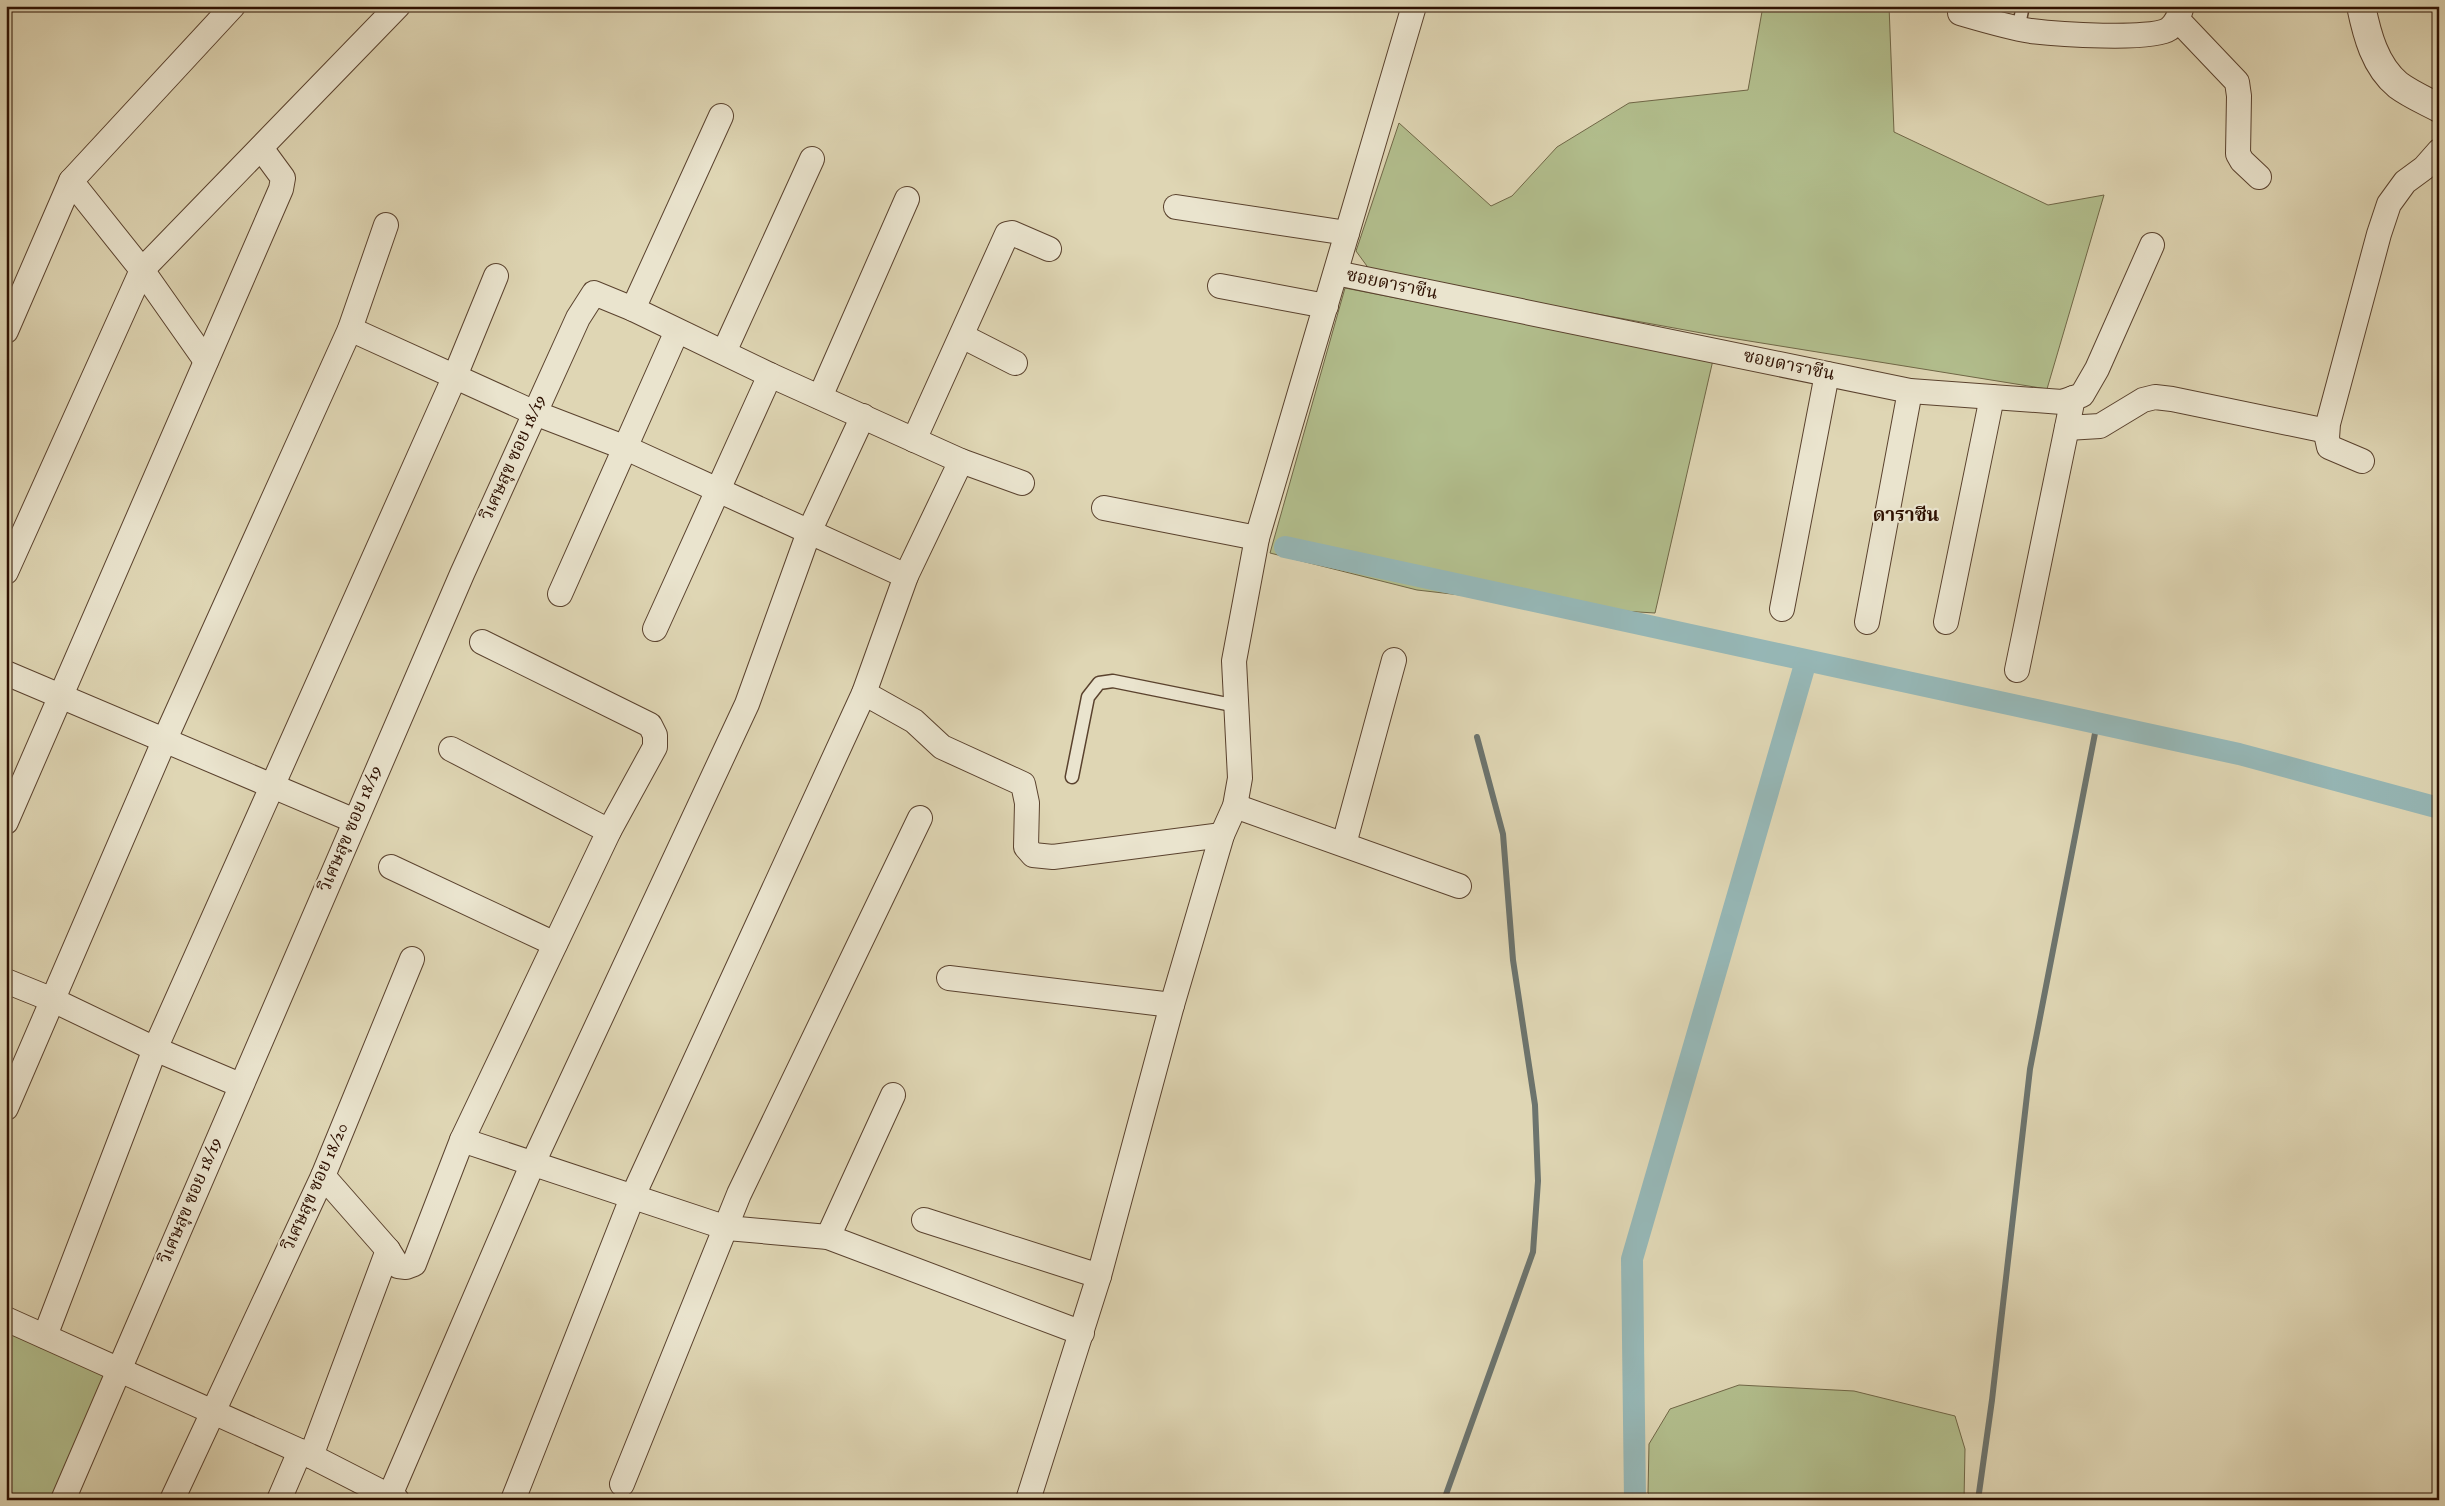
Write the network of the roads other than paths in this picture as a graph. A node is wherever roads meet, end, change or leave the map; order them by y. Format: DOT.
graph roads {
  1 [pos="233,6"];
  2 [pos="398,6"];
  3 [pos="1414,6"];
  4 [pos="2361,6"];
  5 [pos="1960,13"];
  6 [pos="2180,13"];
  7 [pos="2020,17"];
  8 [pos="2439,108"];
  9 [pos="721,116"];
  10 [pos="261,148"];
  11 [pos="2439,151"];
  12 [pos="812,159"];
  13 [pos="2259,177"];
  14 [pos="71,181"];
  15 [pos="907,199"];
  16 [pos="1176,207"];
  17 [pos="386,225"];
  18 [pos="1347,233"];
  19 [pos="2152,245"];
  20 [pos="1049,249"];
  21 [pos="142,270"];
  22 [pos="1336,273"];
  23 [pos="496,276"];
  24 [pos="1220,286"];
  25 [pos="1326,306"];
  26 [pos="632,309"];
  27 [pos="350,329"];
  28 [pos="6,331"];
  29 [pos="676,331"];
  30 [pos="962,336"];
  31 [pos="724,352"];
  32 [pos="206,361"];
  33 [pos="1015,363"];
  34 [pos="1827,374"];
  35 [pos="455,376"];
  36 [pos="770,376"];
  37 [pos="1910,391"];
  38 [pos="820,396"];
  39 [pos="1992,397"];
  40 [pos="2073,398"];
  41 [pos="535,413"];
  42 [pos="863,416"];
  43 [pos="2066,428"];
  44 [pos="2327,432"];
  45 [pos="914,440"];
  46 [pos="626,448"];
  47 [pos="960,461"];
  48 [pos="2362,461"];
  49 [pos="1022,482"];
  50 [pos="718,491"];
  51 [pos="1104,508"];
  52 [pos="809,532"];
  53 [pos="1257,538"];
  54 [pos="6,572"];
  55 [pos="906,576"];
  56 [pos="560,594"];
  57 [pos="1782,609"];
  58 [pos="1867,622"];
  59 [pos="1946,622"];
  60 [pos="655,629"];
  61 [pos="482,642"];
  62 [pos="1394,660"];
  63 [pos="2018,670"];
  64 [pos="6,673"];
  65 [pos="864,693"];
  66 [pos="60,696"];
  67 [pos="1237,706"];
  68 [pos="165,739"];
  69 [pos="451,748"];
  70 [pos="1072,777"];
  71 [pos="271,784"];
  72 [pos="1235,806"];
  73 [pos="920,818"];
  74 [pos="355,821"];
  75 [pos="6,822"];
  76 [pos="609,831"];
  77 [pos="1222,835"];
  78 [pos="1344,844"];
  79 [pos="391,867"];
  80 [pos="1459,886"];
  81 [pos="555,944"];
  82 [pos="412,959"];
  83 [pos="949,978"];
  84 [pos="6,980"];
  85 [pos="53,1000"];
  86 [pos="1172,1005"];
  87 [pos="155,1049"];
  88 [pos="240,1085"];
  89 [pos="893,1095"];
  90 [pos="6,1108"];
  91 [pos="462,1140"];
  92 [pos="533,1163"];
  93 [pos="323,1176"];
  94 [pos="632,1198"];
  95 [pos="924,1220"];
  96 [pos="727,1228"];
  97 [pos="828,1237"];
  98 [pos="388,1250"];
  99 [pos="1099,1276"];
  100 [pos="6,1319"];
  101 [pos="1082,1333"];
  102 [pos="45,1336"];
  103 [pos="120,1370"];
  104 [pos="211,1412"];
  105 [pos="305,1454"];
  106 [pos="622,1484"];
  107 [pos="392,1499"];
  108 [pos="63,1500"];
  109 [pos="172,1500"];
  110 [pos="279,1500"];
  111 [pos="513,1500"];
  112 [pos="1028,1500"];
  1 -- 14 [label="street"];
  2 -- 10 [label="street"];
  3 -- 18 [label="street"];
  4 -- 8 [label="street"];
  5 -- 7 [label="street"];
  6 -- 7 [label="street"];
  6 -- 13 [label="street"];
  9 -- 26 [label="street"];
  10 -- 21 [label="street"];
  10 -- 32 [label="street"];
  11 -- 44 [label="street"];
  12 -- 31 [label="street"];
  14 -- 21 [label="street"];
  14 -- 28 [label="street"];
  15 -- 38 [label="street"];
  16 -- 18 [label="street"];
  17 -- 27 [label="street"];
  18 -- 22 [label="street"];
  19 -- 40 [label="street"];
  20 -- 30 [label="street"];
  21 -- 32 [label="street"];
  21 -- 54 [label="street"];
  22 -- 25 [label="street"];
  22 -- 34 [label="street, ซอยดาราซีน"];
  23 -- 35 [label="street"];
  24 -- 25 [label="street"];
  25 -- 53 [label="street"];
  26 -- 29 [label="street"];
  26 -- 41 [label="street, วิเศษสุข ซอย 18/19"];
  27 -- 35 [label="street"];
  27 -- 68 [label="street"];
  29 -- 31 [label="street"];
  29 -- 46 [label="street"];
  30 -- 33 [label="street"];
  30 -- 45 [label="street"];
  31 -- 36 [label="street"];
  32 -- 66 [label="street"];
  34 -- 37 [label="street, ซอยดาราซีน"];
  34 -- 57 [label="street"];
  35 -- 41 [label="street"];
  35 -- 71 [label="street"];
  36 -- 38 [label="street"];
  36 -- 50 [label="street"];
  37 -- 39 [label="street, ซอยดาราซีน"];
  37 -- 58 [label="street"];
  38 -- 42 [label="street"];
  39 -- 40 [label="street, ซอยดาราซีน"];
  39 -- 59 [label="street"];
  40 -- 43 [label="street"];
  41 -- 46 [label="street"];
  41 -- 74 [label="street, วิเศษสุข ซอย 18/19"];
  42 -- 45 [label="street"];
  42 -- 52 [label="street"];
  43 -- 44 [label="street"];
  43 -- 63 [label="street"];
  44 -- 48 [label="street"];
  45 -- 47 [label="street"];
  46 -- 50 [label="street"];
  46 -- 56 [label="street"];
  47 -- 49 [label="street"];
  47 -- 55 [label="street"];
  50 -- 52 [label="street"];
  50 -- 60 [label="street"];
  51 -- 53 [label="street"];
  52 -- 55 [label="street"];
  52 -- 92 [label="street"];
  53 -- 67 [label="street"];
  55 -- 65 [label="street"];
  61 -- 76 [label="street"];
  62 -- 78 [label="street"];
  64 -- 66 [label="street"];
  65 -- 77 [label="street"];
  65 -- 94 [label="street"];
  66 -- 68 [label="street"];
  66 -- 75 [label="street"];
  67 -- 70 [label="lane"];
  67 -- 72 [label="street"];
  68 -- 71 [label="street"];
  68 -- 85 [label="street"];
  69 -- 76 [label="street"];
  71 -- 74 [label="street"];
  71 -- 87 [label="street"];
  72 -- 77 [label="street"];
  72 -- 78 [label="street"];
  73 -- 96 [label="street"];
  74 -- 88 [label="street, วิเศษสุข ซอย 18/19"];
  76 -- 81 [label="street"];
  77 -- 86 [label="street"];
  78 -- 80 [label="street"];
  79 -- 81 [label="street"];
  81 -- 91 [label="street"];
  82 -- 93 [label="street, วิเศษสุข ซอย 18/20"];
  83 -- 86 [label="street"];
  84 -- 85 [label="street"];
  85 -- 87 [label="street"];
  85 -- 90 [label="street"];
  86 -- 99 [label="street"];
  87 -- 88 [label="street"];
  87 -- 102 [label="street"];
  88 -- 103 [label="street, วิเศษสุข ซอย 18/19"];
  89 -- 97 [label="street"];
  91 -- 92 [label="street"];
  91 -- 98 [label="street"];
  92 -- 94 [label="street"];
  92 -- 107 [label="street"];
  93 -- 98 [label="street"];
  93 -- 104 [label="street, วิเศษสุข ซอย 18/20"];
  94 -- 96 [label="street"];
  94 -- 111 [label="street"];
  95 -- 99 [label="street"];
  96 -- 97 [label="street"];
  96 -- 106 [label="street"];
  97 -- 101 [label="street"];
  98 -- 105 [label="street"];
  99 -- 101 [label="street"];
  100 -- 102 [label="street"];
  101 -- 112 [label="street"];
  102 -- 103 [label="street"];
  103 -- 104 [label="street"];
  103 -- 108 [label="street, วิเศษสุข ซอย 18/19"];
  104 -- 105 [label="street"];
  104 -- 109 [label="street, วิเศษสุข ซอย 18/20"];
  105 -- 107 [label="street"];
  105 -- 110 [label="street"];
}
